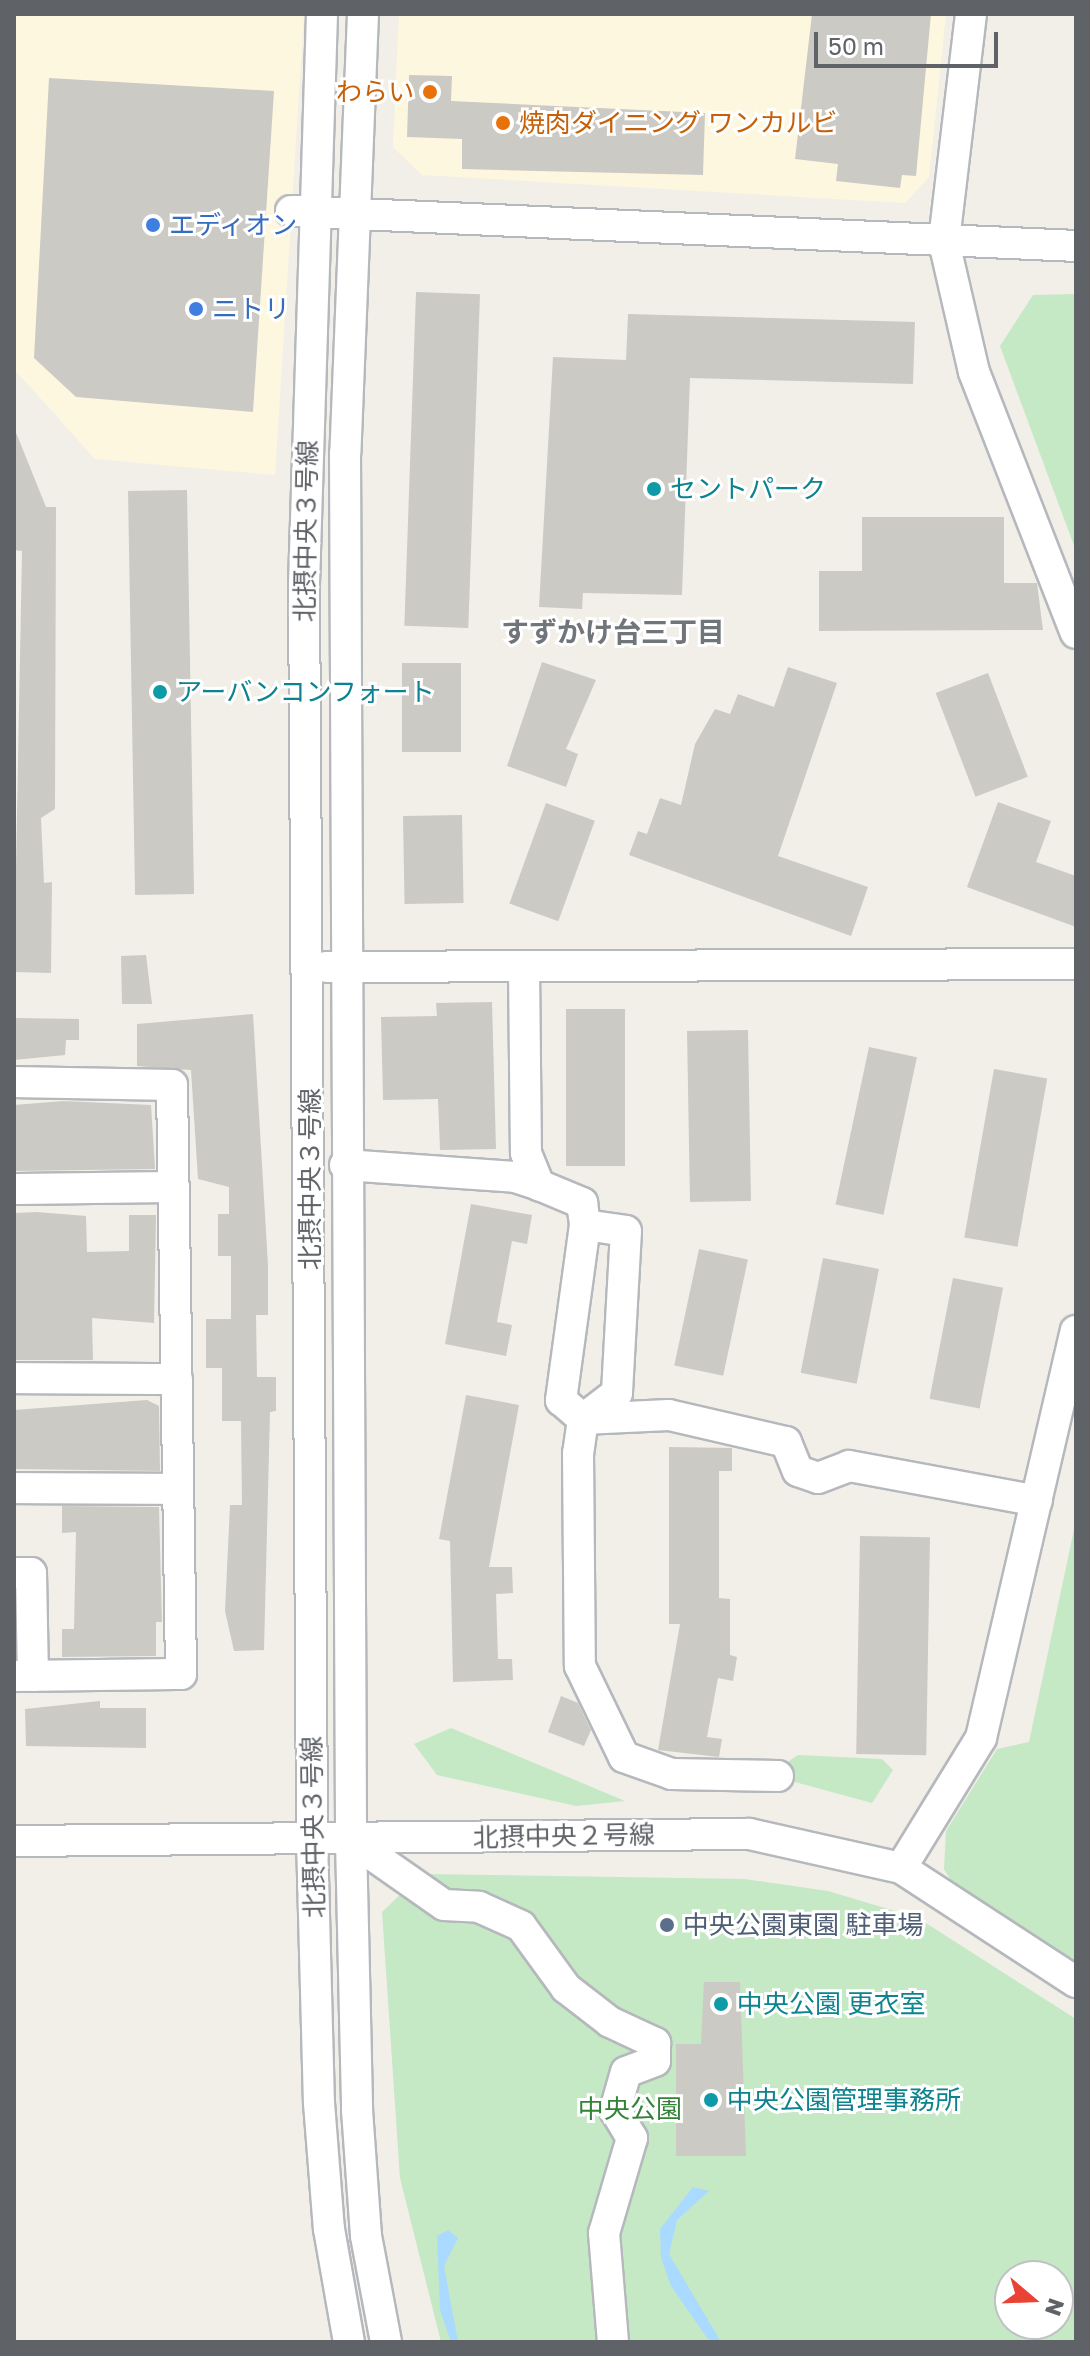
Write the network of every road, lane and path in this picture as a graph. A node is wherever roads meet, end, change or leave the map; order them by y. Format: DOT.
graph roads {
  1 [pos="322,14"];
  2 [pos="363,14"];
  3 [pos="971,14"];
  4 [pos="302,211"];
  5 [pos="355,214"];
  6 [pos="944,242"];
  7 [pos="1076,246"];
  8 [pos="1076,633"];
  9 [pos="1076,964"];
  10 [pos="308,966"];
  11 [pos="344,967"];
  12 [pos="524,968"];
  13 [pos="14,1082"];
  14 [pos="345,1165"];
  15 [pos="539,1185"];
  16 [pos="174,1187"];
  17 [pos="14,1189"];
  18 [pos="585,1225"];
  19 [pos="1076,1331"];
  20 [pos="14,1378"];
  21 [pos="177,1379"];
  22 [pos="583,1419"];
  23 [pos="14,1488"];
  24 [pos="178,1489"];
  25 [pos="1037,1501"];
  26 [pos="14,1573"];
  27 [pos="23,1676"];
  28 [pos="778,1776"];
  29 [pos="312,1838"];
  30 [pos="351,1840"];
  31 [pos="14,1841"];
  32 [pos="901,1868"];
  33 [pos="1076,1982"];
  34 [pos="349,2342"];
  35 [pos="386,2342"];
  36 [pos="613,2342"];
  1 -- 4 [label="street, 北摂中央３号線"];
  2 -- 5 [label="street, 北摂中央３号線"];
  3 -- 6 [label="street"];
  4 -- 5 [label="street"];
  4 -- 10 [label="street, 北摂中央３号線"];
  5 -- 6 [label="street"];
  5 -- 11 [label="street, 北摂中央３号線"];
  6 -- 7 [label="street"];
  6 -- 8 [label="street"];
  9 -- 12 [label="street"];
  10 -- 11 [label="street"];
  10 -- 29 [label="street, 北摂中央３号線"];
  11 -- 12 [label="street"];
  11 -- 14 [label="street, 北摂中央３号線"];
  12 -- 15 [label="street"];
  13 -- 16 [label="street"];
  14 -- 15 [label="street"];
  14 -- 30 [label="street, 北摂中央３号線"];
  15 -- 18 [label="street"];
  16 -- 17 [label="street"];
  16 -- 21 [label="street"];
  18 -- 22 [label="street"];
  18 -- 22 [label="street"];
  19 -- 25 [label="street"];
  20 -- 21 [label="street"];
  21 -- 24 [label="street"];
  22 -- 25 [label="street"];
  22 -- 28 [label="street"];
  23 -- 24 [label="street"];
  24 -- 27 [label="street"];
  25 -- 32 [label="street"];
  26 -- 27 [label="street"];
  29 -- 30 [label="street, 北摂中央２号線"];
  29 -- 31 [label="street, 北摂中央２号線"];
  29 -- 34 [label="street, 北摂中央３号線"];
  30 -- 32 [label="street, 北摂中央２号線"];
  30 -- 35 [label="street, 北摂中央３号線"];
  30 -- 36 [label="street"];
  32 -- 33 [label="street, 北摂中央２号線"];
}
